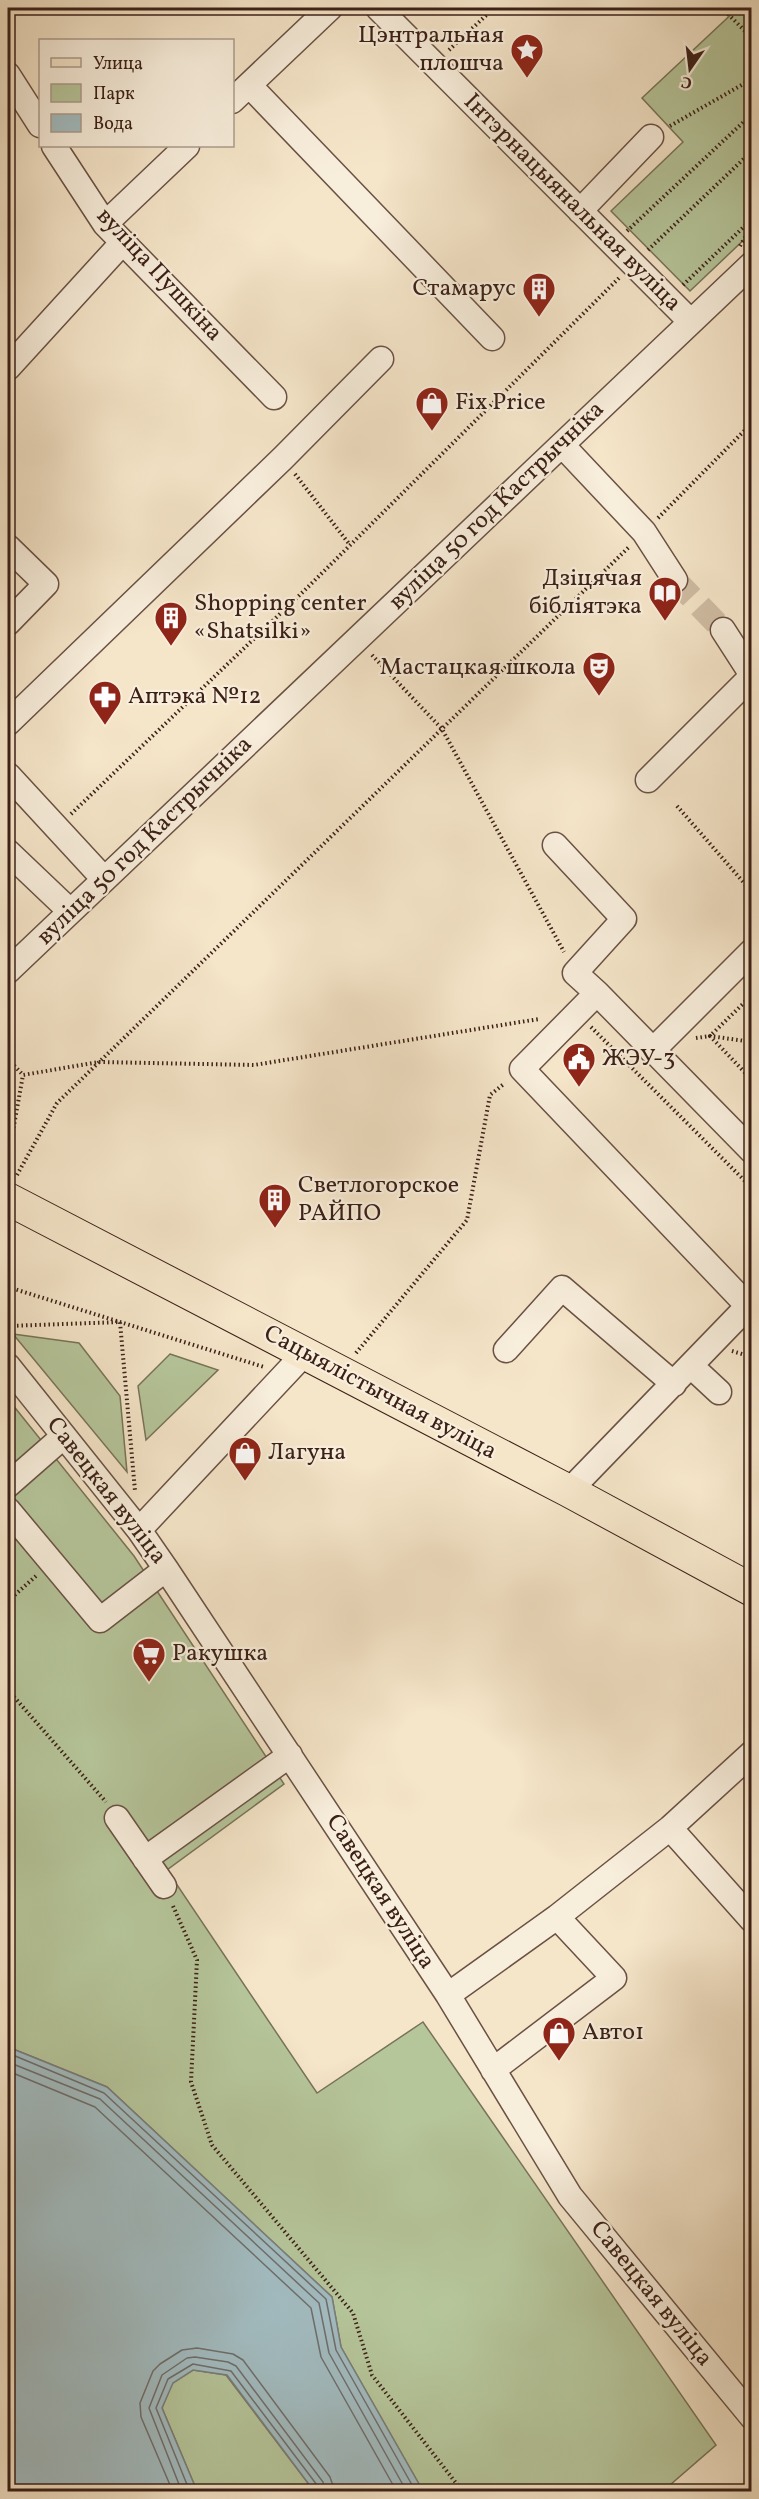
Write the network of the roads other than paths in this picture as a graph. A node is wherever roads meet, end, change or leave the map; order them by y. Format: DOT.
graph roads {
  1 [pos="330,8"];
  2 [pos="378,8"];
  3 [pos="8,75"];
  4 [pos="241,93"];
  5 [pos="39,123"];
  6 [pos="651,137"];
  7 [pos="55,147"];
  8 [pos="186,147"];
  9 [pos="580,211"];
  10 [pos="105,224"];
  11 [pos="123,242"];
  12 [pos="752,264"];
  13 [pos="691,322"];
  14 [pos="492,338"];
  15 [pos="381,359"];
  16 [pos="8,368"];
  17 [pos="274,397"];
  18 [pos="562,445"];
  19 [pos="8,547"];
  20 [pos="675,580"];
  21 [pos="8,623"];
  22 [pos="723,630"];
  23 [pos="752,676"];
  24 [pos="8,723"];
  25 [pos="8,775"];
  26 [pos="648,780"];
  27 [pos="555,845"];
  28 [pos="8,852"];
  29 [pos="104,879"];
  30 [pos="70,911"];
  31 [pos="752,951"];
  32 [pos="8,971"];
  33 [pos="597,993"];
  34 [pos="657,1046"];
  35 [pos="752,1151"];
  36 [pos="11,1190"];
  37 [pos="750,1306"];
  38 [pos="506,1350"];
  39 [pos="295,1363"];
  40 [pos="8,1366"];
  41 [pos="691,1366"];
  42 [pos="674,1384"];
  43 [pos="719,1392"];
  44 [pos="64,1436"];
  45 [pos="8,1485"];
  46 [pos="569,1491"];
  47 [pos="8,1510"];
  48 [pos="139,1530"];
  49 [pos="166,1569"];
  50 [pos="752,1590"];
  51 [pos="752,1753"];
  52 [pos="290,1755"];
  53 [pos="117,1818"];
  54 [pos="670,1828"];
  55 [pos="145,1859"];
  56 [pos="164,1886"];
  57 [pos="557,1917"];
  58 [pos="752,1920"];
  59 [pos="448,1995"];
  60 [pos="493,2070"];
  61 [pos="752,2417"];
  1 -- 4 [label="street"];
  2 -- 9 [label="street, Інтэрнацыянальная вуліца"];
  3 -- 5 [label="street"];
  4 -- 14 [label="street"];
  6 -- 9 [label="street"];
  7 -- 10 [label="street, вуліца Пушкіна"];
  8 -- 10 [label="street"];
  9 -- 13 [label="street, Інтэрнацыянальная вуліца"];
  10 -- 11 [label="street, вуліца Пушкіна"];
  11 -- 16 [label="street"];
  11 -- 17 [label="street, вуліца Пушкіна"];
  12 -- 13 [label="street, вуліца 50 год Кастрычніка"];
  13 -- 18 [label="street, вуліца 50 год Кастрычніка"];
  15 -- 24 [label="street"];
  18 -- 20 [label="street"];
  18 -- 29 [label="street, вуліца 50 год Кастрычніка"];
  19 -- 21 [label="street"];
  22 -- 23 [label="street"];
  23 -- 26 [label="street"];
  25 -- 29 [label="street"];
  27 -- 33 [label="street"];
  28 -- 30 [label="street"];
  29 -- 30 [label="street, вуліца 50 год Кастрычніка"];
  30 -- 32 [label="street, вуліца 50 год Кастрычніка"];
  31 -- 34 [label="street"];
  33 -- 34 [label="street"];
  33 -- 37 [label="street"];
  34 -- 35 [label="street"];
  36 -- 39 [label="main road, Сацыялістычная вуліца"];
  37 -- 41 [label="street"];
  38 -- 42 [label="street"];
  39 -- 46 [label="main road, Сацыялістычная вуліца"];
  39 -- 48 [label="street"];
  40 -- 44 [label="street, Савецкая вуліца"];
  41 -- 42 [label="street"];
  41 -- 43 [label="street"];
  42 -- 46 [label="street"];
  44 -- 45 [label="street"];
  44 -- 48 [label="street, Савецкая вуліца"];
  46 -- 50 [label="main road, Сацыялістычная вуліца"];
  47 -- 49 [label="street"];
  48 -- 49 [label="street, Савецкая вуліца"];
  49 -- 52 [label="street, Савецкая вуліца"];
  51 -- 54 [label="street"];
  52 -- 55 [label="street"];
  52 -- 59 [label="street, Савецкая вуліца"];
  53 -- 55 [label="street"];
  54 -- 57 [label="street"];
  54 -- 58 [label="street"];
  55 -- 56 [label="street"];
  57 -- 59 [label="street"];
  57 -- 60 [label="street"];
  59 -- 60 [label="street, Савецкая вуліца"];
  60 -- 61 [label="street, Савецкая вуліца"];
}
